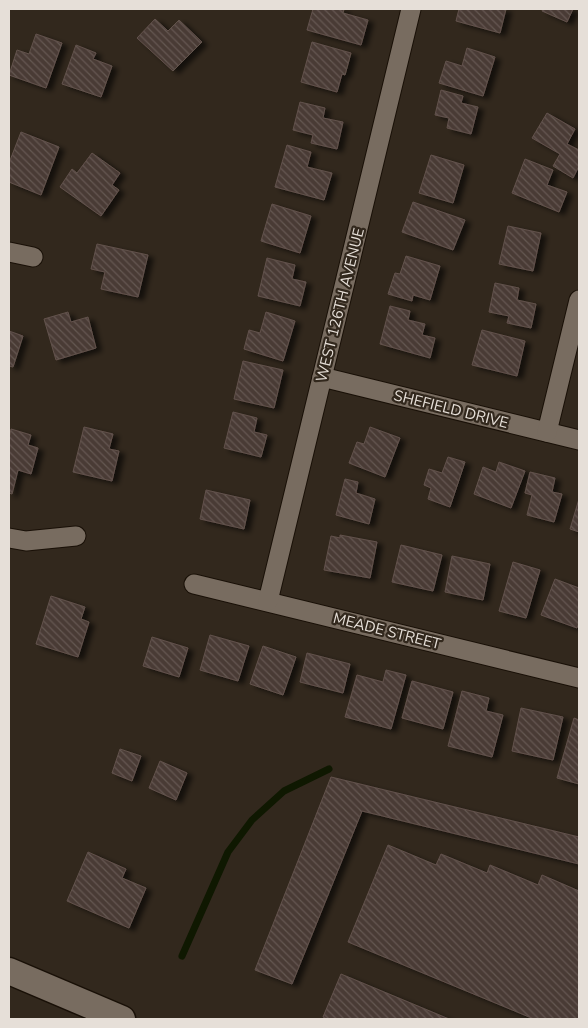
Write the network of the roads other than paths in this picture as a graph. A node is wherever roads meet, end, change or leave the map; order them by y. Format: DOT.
graph roads {
  1 [pos="411,9"];
  2 [pos="9,252"];
  3 [pos="33,257"];
  4 [pos="579,300"];
  5 [pos="322,378"];
  6 [pos="547,432"];
  7 [pos="579,440"];
  8 [pos="76,536"];
  9 [pos="9,538"];
  10 [pos="194,584"];
  11 [pos="268,601"];
  12 [pos="579,678"];
  13 [pos="9,972"];
  14 [pos="122,1019"];
  1 -- 5 [label="street, WEST 126TH AVENUE"];
  2 -- 3 [label="street"];
  4 -- 6 [label="street"];
  5 -- 6 [label="street, SHEFIELD DRIVE"];
  5 -- 11 [label="street, WEST 126TH AVENUE"];
  6 -- 7 [label="street, SHEFIELD DRIVE"];
  8 -- 9 [label="street"];
  10 -- 11 [label="street, MEADE STREET"];
  11 -- 12 [label="street, MEADE STREET"];
  13 -- 14 [label="main road"];
}
